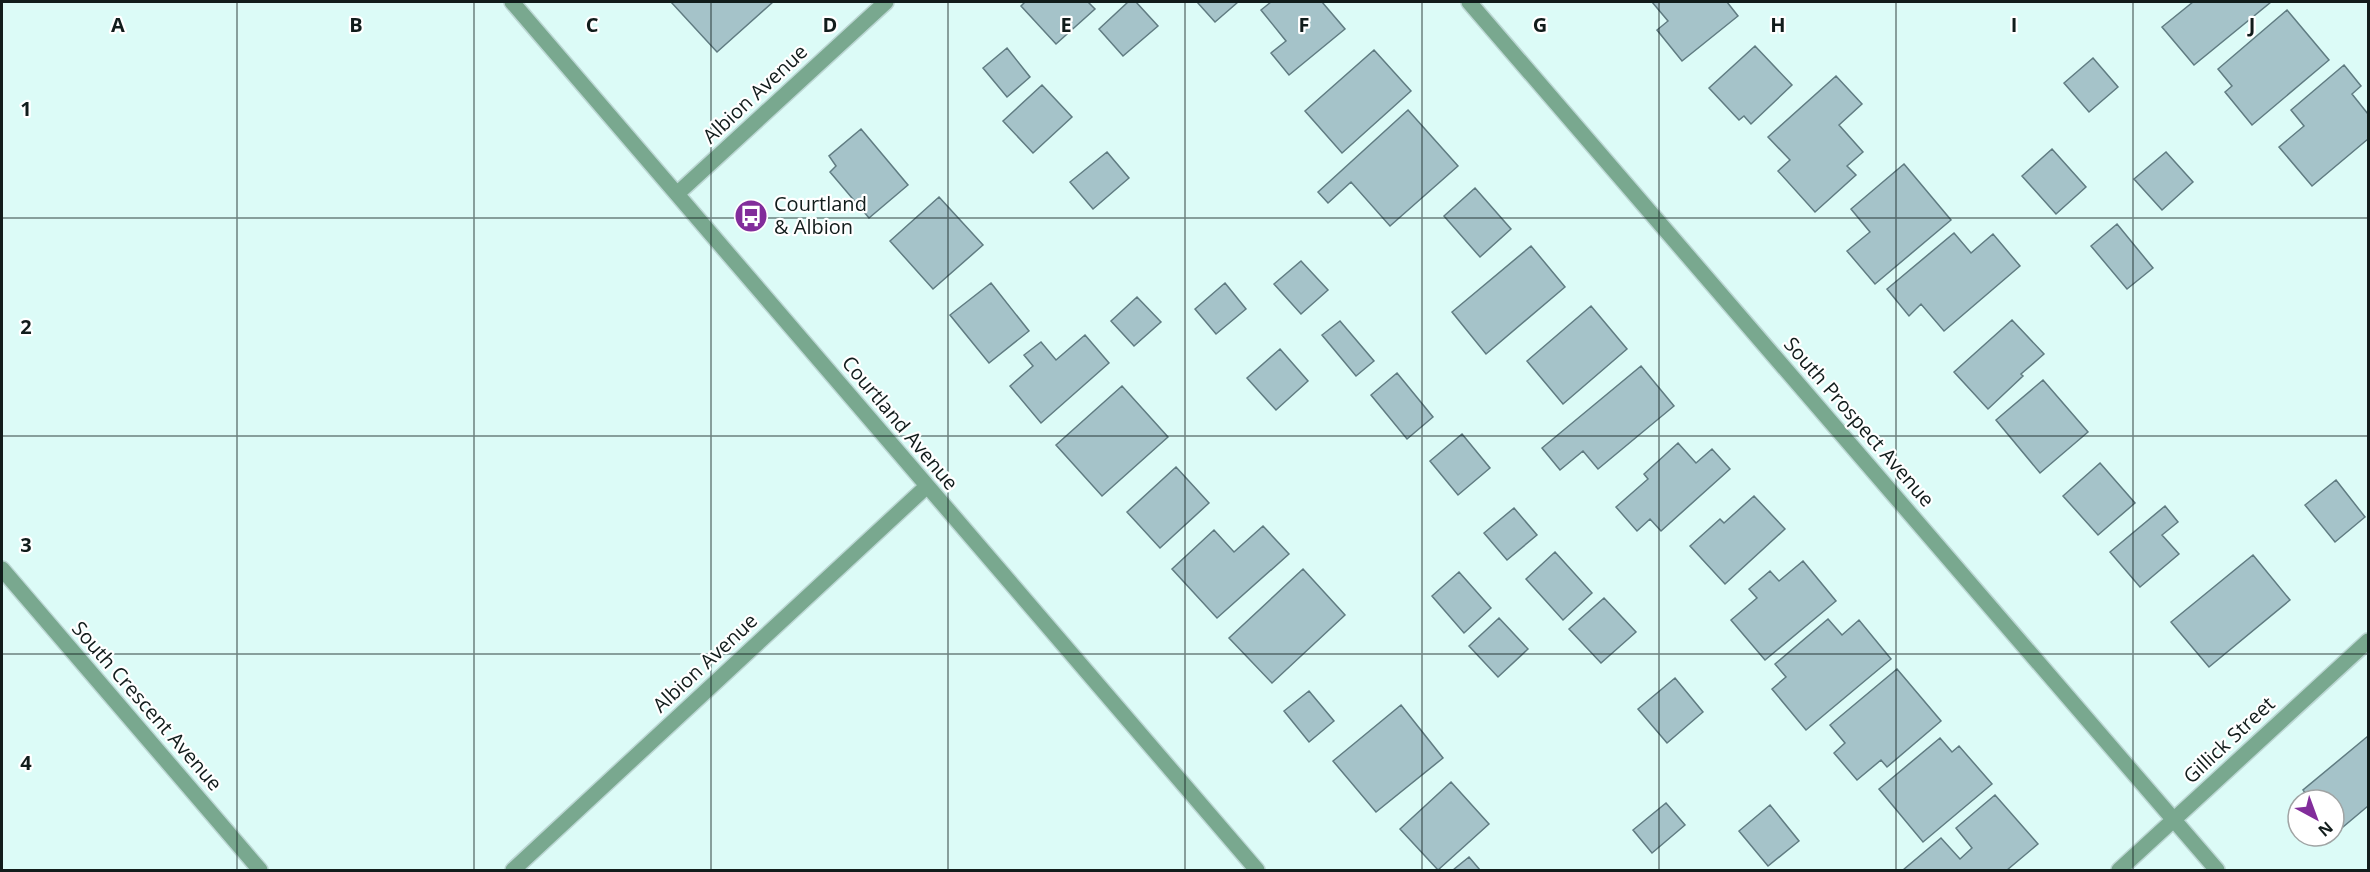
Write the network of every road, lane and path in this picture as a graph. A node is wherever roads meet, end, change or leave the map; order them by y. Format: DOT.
graph roads {
  1 [pos="512,2"];
  2 [pos="886,2"];
  3 [pos="1469,2"];
  4 [pos="678,193"];
  5 [pos="926,487"];
  6 [pos="2,569"];
  7 [pos="2368,641"];
  8 [pos="2174,820"];
  9 [pos="260,870"];
  10 [pos="513,870"];
  11 [pos="1257,870"];
  12 [pos="2119,870"];
  13 [pos="2217,870"];
  1 -- 4 [label="street, Courtland Avenue"];
  2 -- 4 [label="street, Albion Avenue"];
  3 -- 8 [label="street, South Prospect Avenue"];
  4 -- 5 [label="street, Courtland Avenue"];
  5 -- 10 [label="street, Albion Avenue"];
  5 -- 11 [label="street, Courtland Avenue"];
  6 -- 9 [label="street, South Crescent Avenue"];
  7 -- 8 [label="street, Gillick Street"];
  8 -- 12 [label="street, Gillick Street"];
  8 -- 13 [label="street, South Prospect Avenue"];
}
